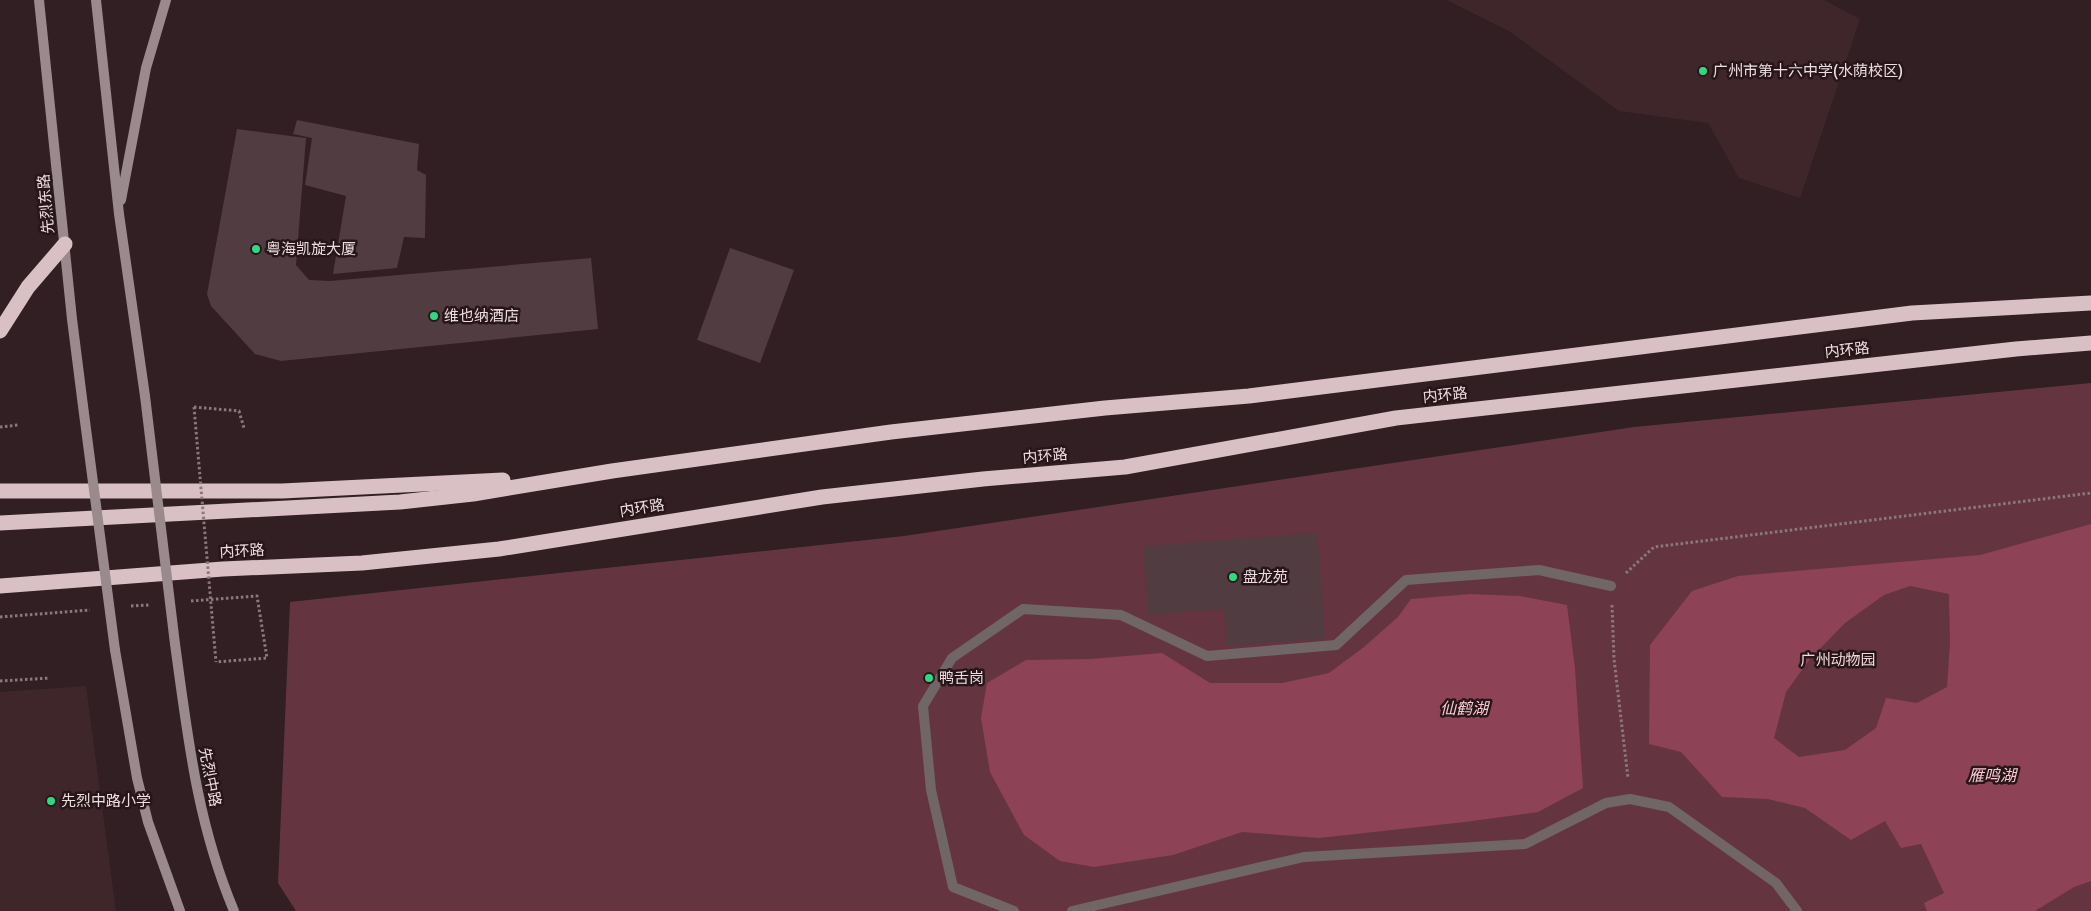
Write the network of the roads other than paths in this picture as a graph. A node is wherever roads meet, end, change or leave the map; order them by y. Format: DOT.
graph roads {
  1 [pos="39,0"];
  2 [pos="96,0"];
  3 [pos="166,0"];
  4 [pos="118,214"];
  5 [pos="65,244"];
  6 [pos="2091,303"];
  7 [pos="0,332"];
  8 [pos="2091,343"];
  9 [pos="612,471"];
  10 [pos="0,491"];
  11 [pos="0,523"];
  12 [pos="0,586"];
  13 [pos="1611,586"];
  14 [pos="180,911"];
  15 [pos="234,911"];
  16 [pos="1014,911"];
  17 [pos="1072,911"];
  18 [pos="1798,911"];
  1 -- 5 [label="main road, 先烈东路"];
  2 -- 4 [label="main road"];
  3 -- 4 [label="main road"];
  4 -- 15 [label="main road, 先烈中路, bridge"];
  5 -- 7 [label="highway"];
  5 -- 14 [label="main road, 先烈东路, bridge"];
  6 -- 9 [label="highway, 内环路"];
  8 -- 12 [label="highway, 内环路"];
  9 -- 10 [label="highway"];
  9 -- 11 [label="highway, 内环路"];
  13 -- 16 [label="lane"];
  17 -- 18 [label="lane"];
}
